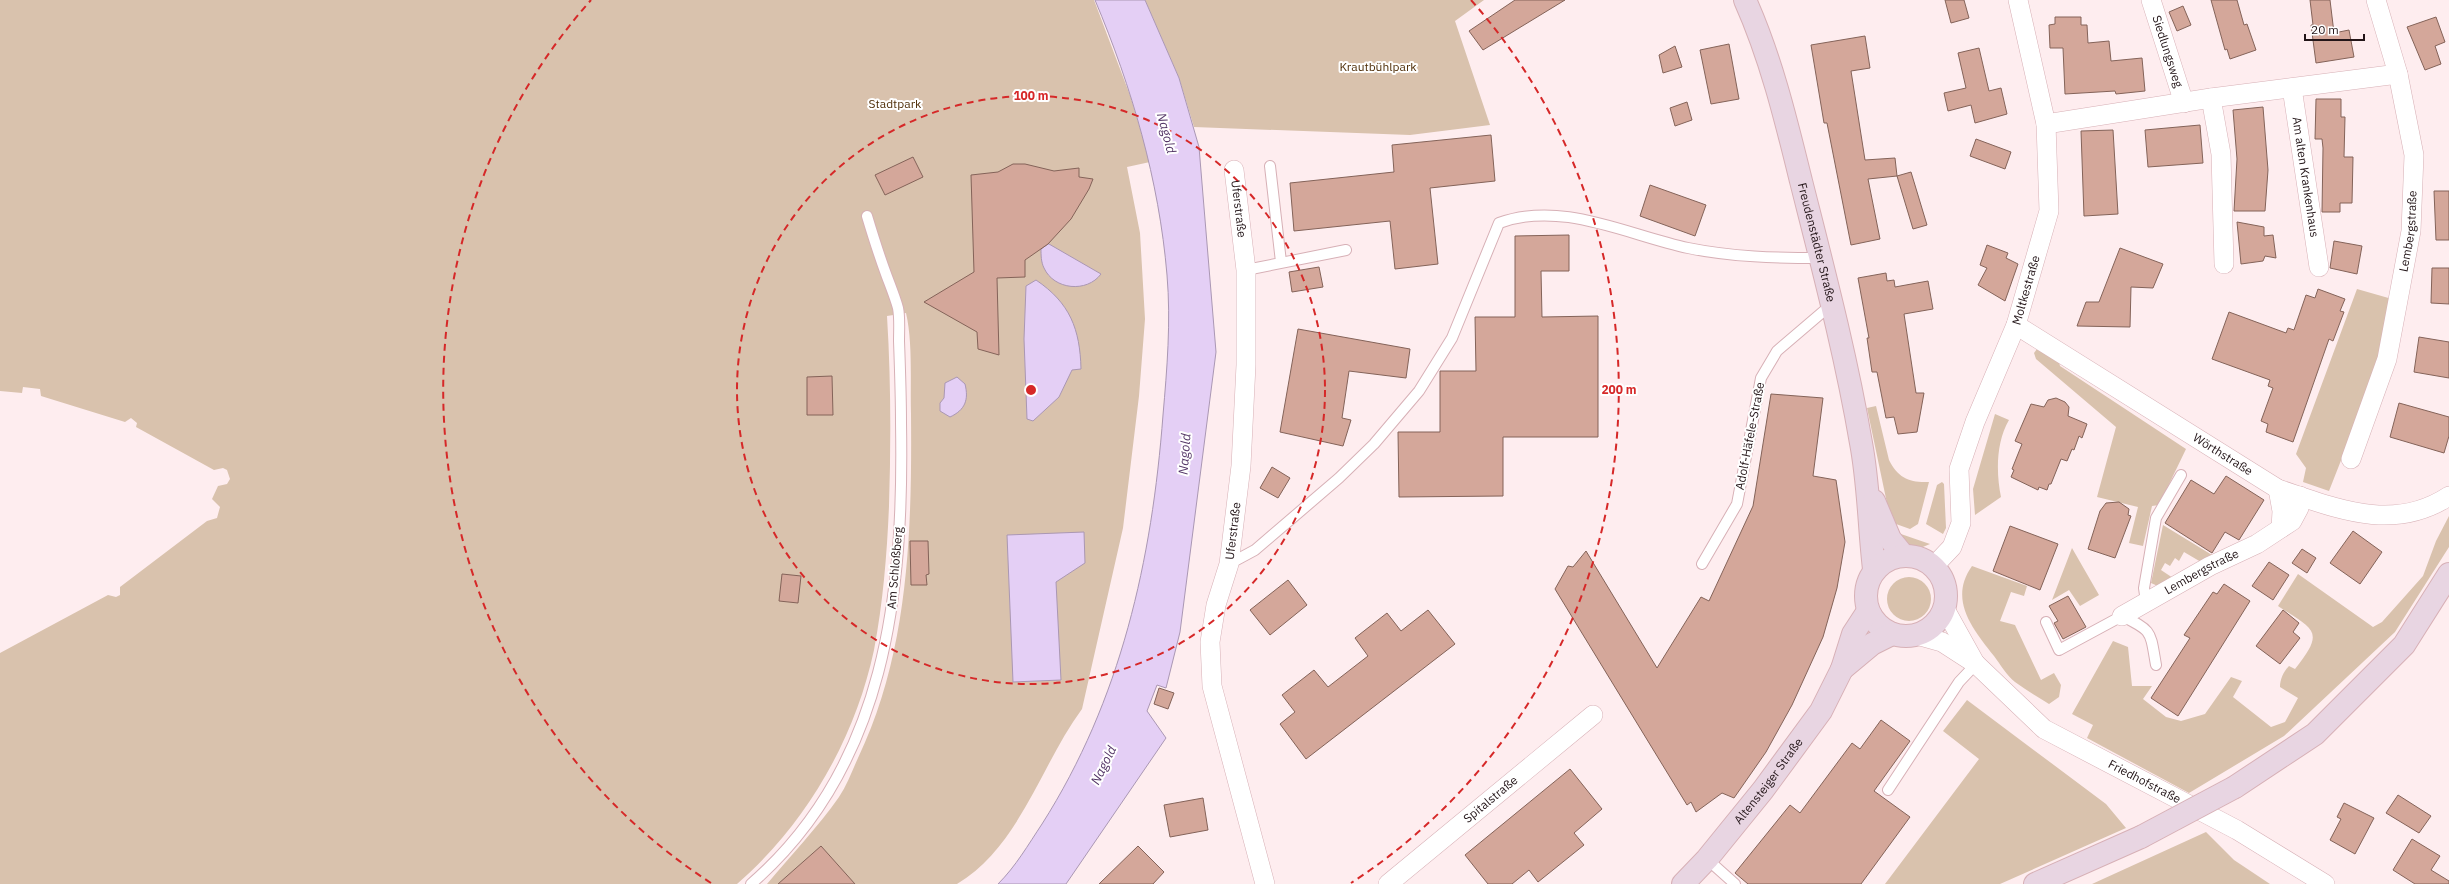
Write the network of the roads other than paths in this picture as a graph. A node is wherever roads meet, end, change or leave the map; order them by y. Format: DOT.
graph roads {
  1 [pos="1745,0"];
  2 [pos="2018,0"];
  3 [pos="2151,0"];
  4 [pos="2376,0"];
  5 [pos="2398,74"];
  6 [pos="2292,88"];
  7 [pos="2211,98"];
  8 [pos="2184,103"];
  9 [pos="2046,124"];
  10 [pos="1270,166"];
  11 [pos="1234,170"];
  12 [pos="867,216"];
  13 [pos="1346,250"];
  14 [pos="1821,258"];
  15 [pos="1281,262"];
  16 [pos="2224,264"];
  17 [pos="2320,267"];
  18 [pos="1246,270"];
  19 [pos="1832,304"];
  20 [pos="2016,325"];
  21 [pos="2351,459"];
  22 [pos="2181,474"];
  23 [pos="1868,489"];
  24 [pos="2278,489"];
  25 [pos="2300,496"];
  26 [pos="2449,496"];
  27 [pos="2281,528"];
  28 [pos="1903,555"];
  29 [pos="1229,564"];
  30 [pos="1702,564"];
  31 [pos="1934,566"];
  32 [pos="1874,569"];
  33 [pos="2449,574"];
  34 [pos="2146,602"];
  35 [pos="1945,609"];
  36 [pos="1868,611"];
  37 [pos="2122,616"];
  38 [pos="2046,622"];
  39 [pos="1892,634"];
  40 [pos="1918,635"];
  41 [pos="1976,664"];
  42 [pos="2156,665"];
  43 [pos="1842,669"];
  44 [pos="1593,715"];
  45 [pos="1888,790"];
  46 [pos="1707,859"];
  47 [pos="751,884"];
  48 [pos="1265,884"];
  49 [pos="1388,884"];
  50 [pos="1683,884"];
  51 [pos="1735,884"];
  52 [pos="2035,884"];
  53 [pos="2325,884"];
  1 -- 14 [label="street, Freudenstädter Straße"];
  2 -- 9 [label="street, Moltkestraße"];
  3 -- 8 [label="street, Siedlungsweg"];
  4 -- 5 [label="street, Lembergstraße"];
  5 -- 6 [label="street"];
  5 -- 21 [label="street, Lembergstraße"];
  6 -- 7 [label="street"];
  6 -- 17 [label="street, Am alten Krankenhaus"];
  7 -- 8 [label="street"];
  7 -- 16 [label="street"];
  8 -- 9 [label="street"];
  9 -- 20 [label="street, Moltkestraße"];
  10 -- 15 [label="lane"];
  11 -- 18 [label="street, Uferstraße"];
  12 -- 47 [label="lane, Am Schloßberg"];
  13 -- 15 [label="lane"];
  14 -- 19 [label="street, Freudenstädter Straße"];
  14 -- 29 [label="lane"];
  15 -- 18 [label="lane"];
  18 -- 29 [label="street, Uferstraße"];
  19 -- 23 [label="street, Freudenstädter Straße"];
  19 -- 30 [label="lane, Adolf-Häfele-Straße"];
  20 -- 24 [label="street, Wörthstraße"];
  20 -- 31 [label="street, Moltkestraße"];
  22 -- 34 [label="lane"];
  23 -- 28 [label="street, Freudenstädter Straße"];
  23 -- 32 [label="street, Freudenstädter Straße"];
  24 -- 25 [label="street, Wörthstraße"];
  24 -- 27 [label="street"];
  25 -- 26 [label="street, Wörthstraße"];
  25 -- 27 [label="street, Lembergstraße"];
  27 -- 34 [label="street, Lembergstraße"];
  28 -- 31 [label="street"];
  28 -- 32 [label="street"];
  29 -- 48 [label="street, Uferstraße"];
  31 -- 35 [label="street"];
  32 -- 36 [label="street"];
  33 -- 52 [label="street, bridge"];
  34 -- 37 [label="street, Lembergstraße"];
  35 -- 40 [label="street"];
  35 -- 41 [label="street, Friedhofstraße"];
  36 -- 39 [label="street"];
  36 -- 43 [label="street, Altensteiger Straße"];
  37 -- 38 [label="lane"];
  37 -- 42 [label="lane"];
  39 -- 40 [label="street"];
  39 -- 43 [label="street, Altensteiger Straße"];
  40 -- 41 [label="street, Friedhofstraße"];
  41 -- 45 [label="lane"];
  41 -- 53 [label="street, Friedhofstraße"];
  43 -- 46 [label="street, Altensteiger Straße"];
  44 -- 49 [label="street, Spitalstraße"];
  46 -- 50 [label="street, Altensteiger Straße"];
  46 -- 51 [label="lane"];
}
